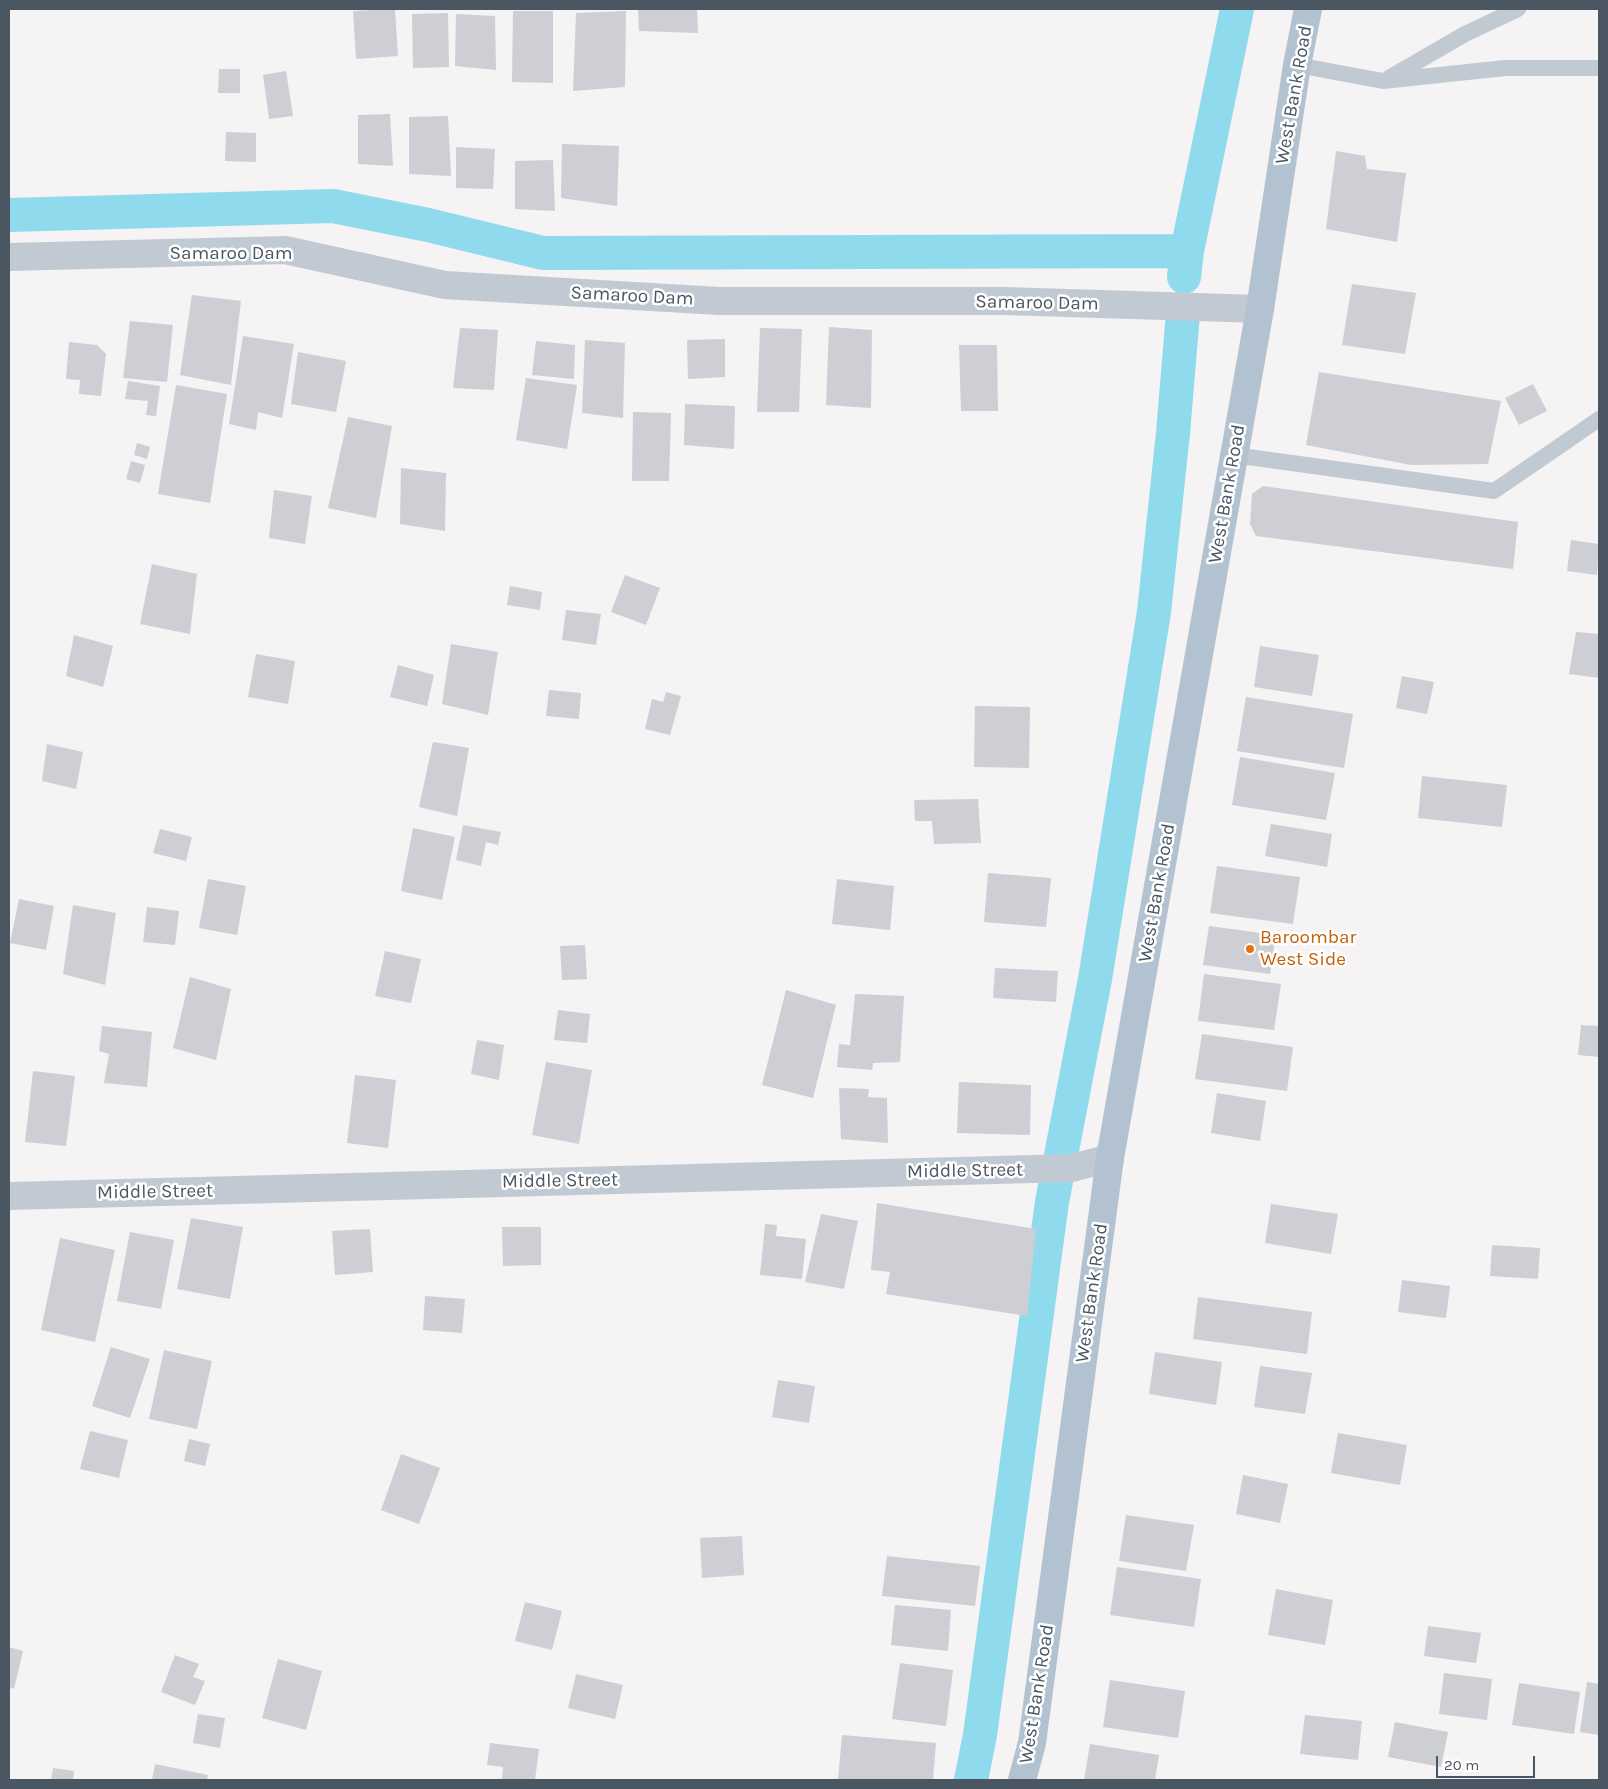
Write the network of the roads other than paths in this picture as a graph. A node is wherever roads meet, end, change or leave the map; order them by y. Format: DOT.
graph roads {
  1 [pos="1308,9"];
  2 [pos="1518,9"];
  3 [pos="1297,65"];
  4 [pos="1599,68"];
  5 [pos="1383,81"];
  6 [pos="9,257"];
  7 [pos="1260,309"];
  8 [pos="1599,419"];
  9 [pos="1234,455"];
  10 [pos="1110,1158"];
  11 [pos="9,1196"];
  12 [pos="1022,1780"];
  1 -- 3 [label="main road, West Bank Road"];
  2 -- 5 [label="lane"];
  3 -- 5 [label="lane"];
  3 -- 7 [label="main road, West Bank Road"];
  4 -- 5 [label="lane"];
  6 -- 7 [label="street, Samaroo Dam"];
  7 -- 9 [label="main road, West Bank Road"];
  8 -- 9 [label="lane"];
  9 -- 10 [label="main road, West Bank Road"];
  10 -- 11 [label="street, Middle Street"];
  10 -- 12 [label="main road, West Bank Road"];
}
